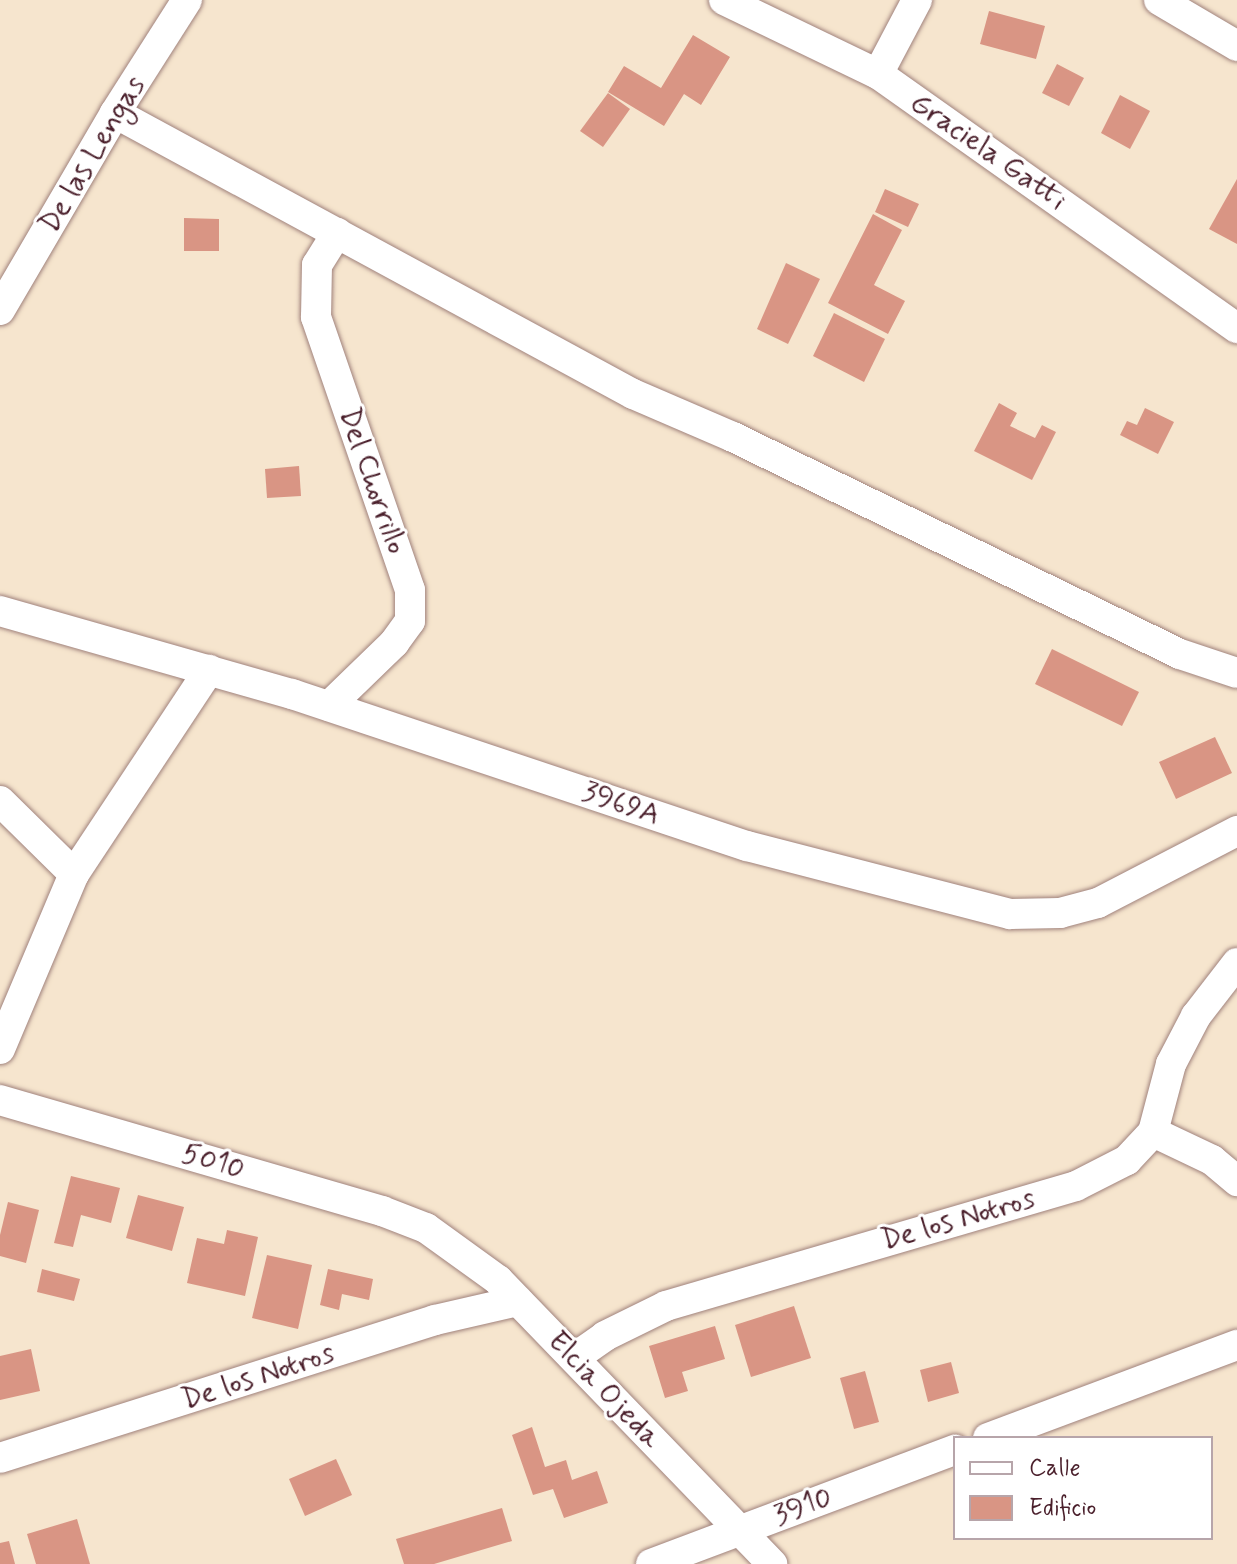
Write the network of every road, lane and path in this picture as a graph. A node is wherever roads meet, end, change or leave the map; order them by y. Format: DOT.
graph roads {
  1 [pos="187,0"];
  2 [pos="724,0"];
  3 [pos="917,0"];
  4 [pos="1159,0"];
  5 [pos="1237,46"];
  6 [pos="878,74"];
  7 [pos="115,113"];
  8 [pos="337,233"];
  9 [pos="0,310"];
  10 [pos="1237,328"];
  11 [pos="0,611"];
  12 [pos="209,670"];
  13 [pos="1237,673"];
  14 [pos="329,706"];
  15 [pos="0,801"];
  16 [pos="1237,831"];
  17 [pos="74,874"];
  18 [pos="1237,963"];
  19 [pos="0,1049"];
  20 [pos="0,1100"];
  21 [pos="1153,1132"];
  22 [pos="1237,1181"];
  23 [pos="426,1228"];
  24 [pos="518,1301"];
  25 [pos="1237,1345"];
  26 [pos="574,1358"];
  27 [pos="993,1436"];
  28 [pos="953,1451"];
  29 [pos="0,1458"];
  30 [pos="740,1531"];
  31 [pos="651,1564"];
  32 [pos="772,1564"];
  1 -- 7 [label="street, De las Lengas"];
  2 -- 6 [label="street, Graciela Gatti"];
  3 -- 6 [label="street"];
  4 -- 5 [label="street"];
  6 -- 10 [label="street, Graciela Gatti"];
  7 -- 8 [label="street"];
  7 -- 9 [label="street, De las Lengas"];
  8 -- 13 [label="street"];
  8 -- 14 [label="street, Del Chorrillo"];
  11 -- 12 [label="street, 3969A"];
  12 -- 14 [label="street, 3969A"];
  12 -- 17 [label="street"];
  14 -- 16 [label="street, 3969A"];
  15 -- 17 [label="street"];
  17 -- 19 [label="street"];
  18 -- 21 [label="street, De los Notros"];
  20 -- 23 [label="street, 5010"];
  21 -- 22 [label="street"];
  21 -- 26 [label="street, De los Notros"];
  23 -- 24 [label="street, Elcia Ojeda"];
  24 -- 26 [label="street, Elcia Ojeda"];
  24 -- 29 [label="street, De los Notros"];
  25 -- 27 [label="street"];
  26 -- 30 [label="street, Elcia Ojeda"];
  28 -- 30 [label="street, 3910"];
  30 -- 31 [label="street, 3910"];
  30 -- 32 [label="street, Elcia Ojeda"];
}
